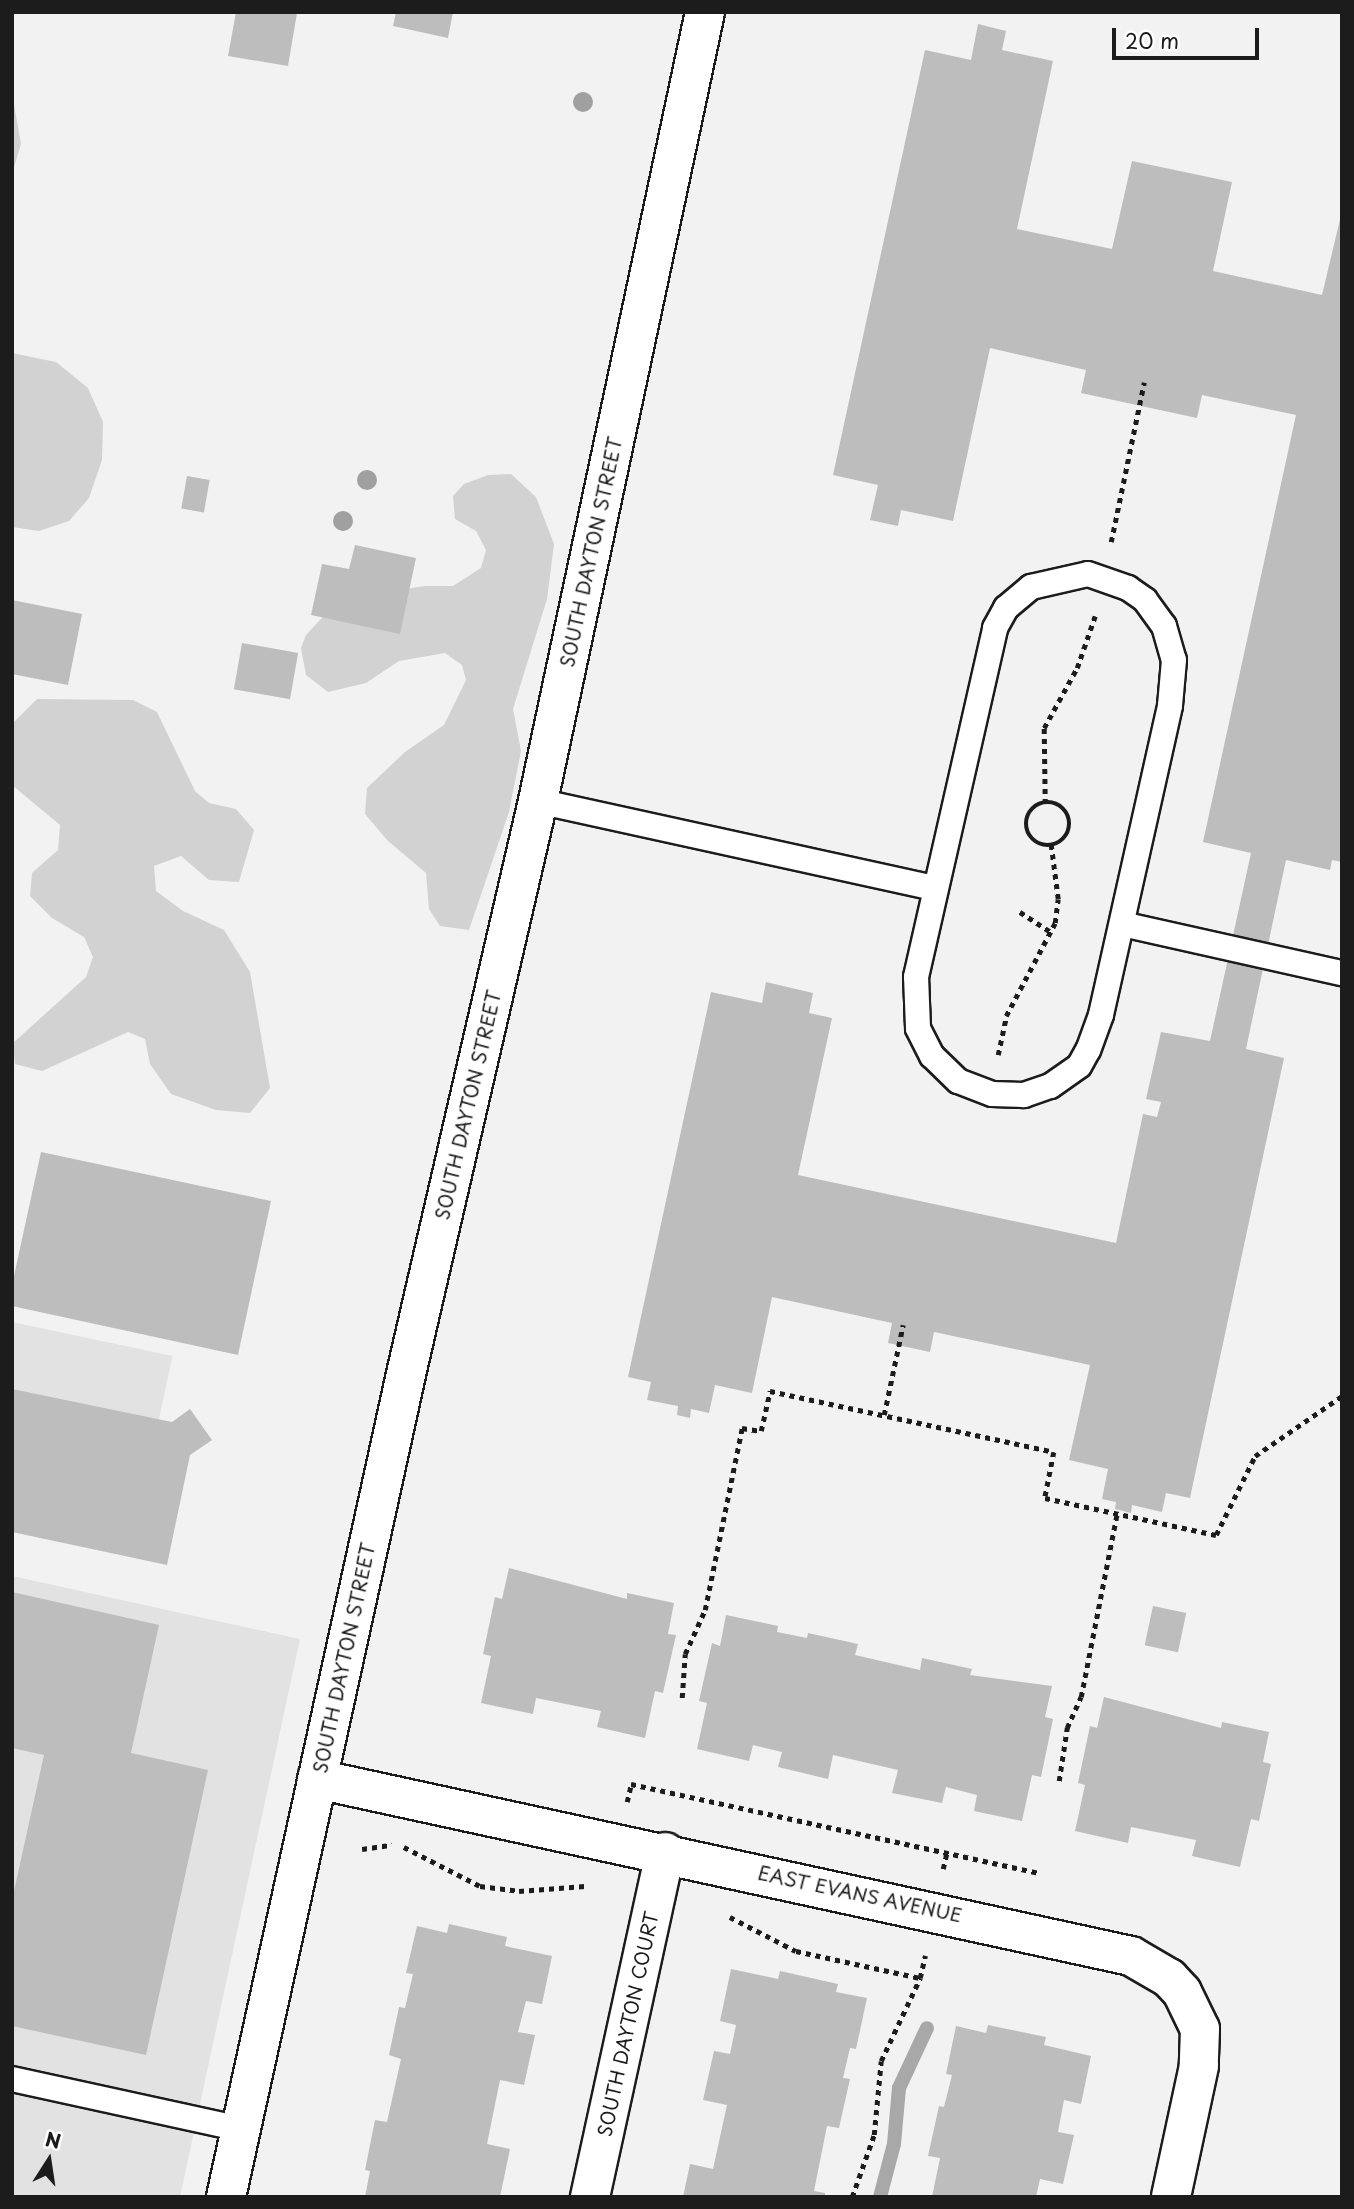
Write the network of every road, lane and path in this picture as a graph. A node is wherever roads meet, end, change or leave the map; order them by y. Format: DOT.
graph roads {
  1 [pos="705,12"];
  2 [pos="538,802"];
  3 [pos="1051,845"];
  4 [pos="933,888"];
  5 [pos="1020,912"];
  6 [pos="1122,924"];
  7 [pos="1052,933"];
  8 [pos="1342,973"];
  9 [pos="992,1094"];
  10 [pos="903,1325"];
  11 [pos="1342,1396"];
  12 [pos="884,1415"];
  13 [pos="1117,1514"];
  14 [pos="682,1698"];
  15 [pos="317,1779"];
  16 [pos="1059,1781"];
  17 [pos="631,1784"];
  18 [pos="362,1849"];
  19 [pos="665,1852"];
  20 [pos="1039,1873"];
  21 [pos="598,1887"];
  22 [pos="720,1913"];
  23 [pos="12,2079"];
  24 [pos="241,2129"];
  25 [pos="226,2197"];
  26 [pos="590,2197"];
  27 [pos="852,2197"];
  28 [pos="1171,2197"];
  1 -- 2 [label="street, SOUTH DAYTON STREET"];
  2 -- 4 [label="lane"];
  2 -- 15 [label="street, SOUTH DAYTON STREET"];
  3 -- 3 [label="path"];
  3 -- 7 [label="path"];
  4 -- 6 [label="lane"];
  4 -- 9 [label="lane"];
  5 -- 7 [label="path"];
  6 -- 8 [label="lane"];
  6 -- 9 [label="lane"];
  7 -- 9 [label="path"];
  10 -- 12 [label="path"];
  11 -- 13 [label="path"];
  12 -- 13 [label="path"];
  12 -- 14 [label="path"];
  13 -- 16 [label="path"];
  15 -- 19 [label="street, EAST EVANS AVENUE"];
  15 -- 24 [label="street, SOUTH DAYTON STREET"];
  17 -- 20 [label="path"];
  18 -- 21 [label="path"];
  19 -- 26 [label="street, SOUTH DAYTON COURT"];
  19 -- 28 [label="street, EAST EVANS AVENUE"];
  22 -- 27 [label="path"];
  23 -- 24 [label="lane"];
  24 -- 25 [label="street, SOUTH DAYTON STREET"];
}
